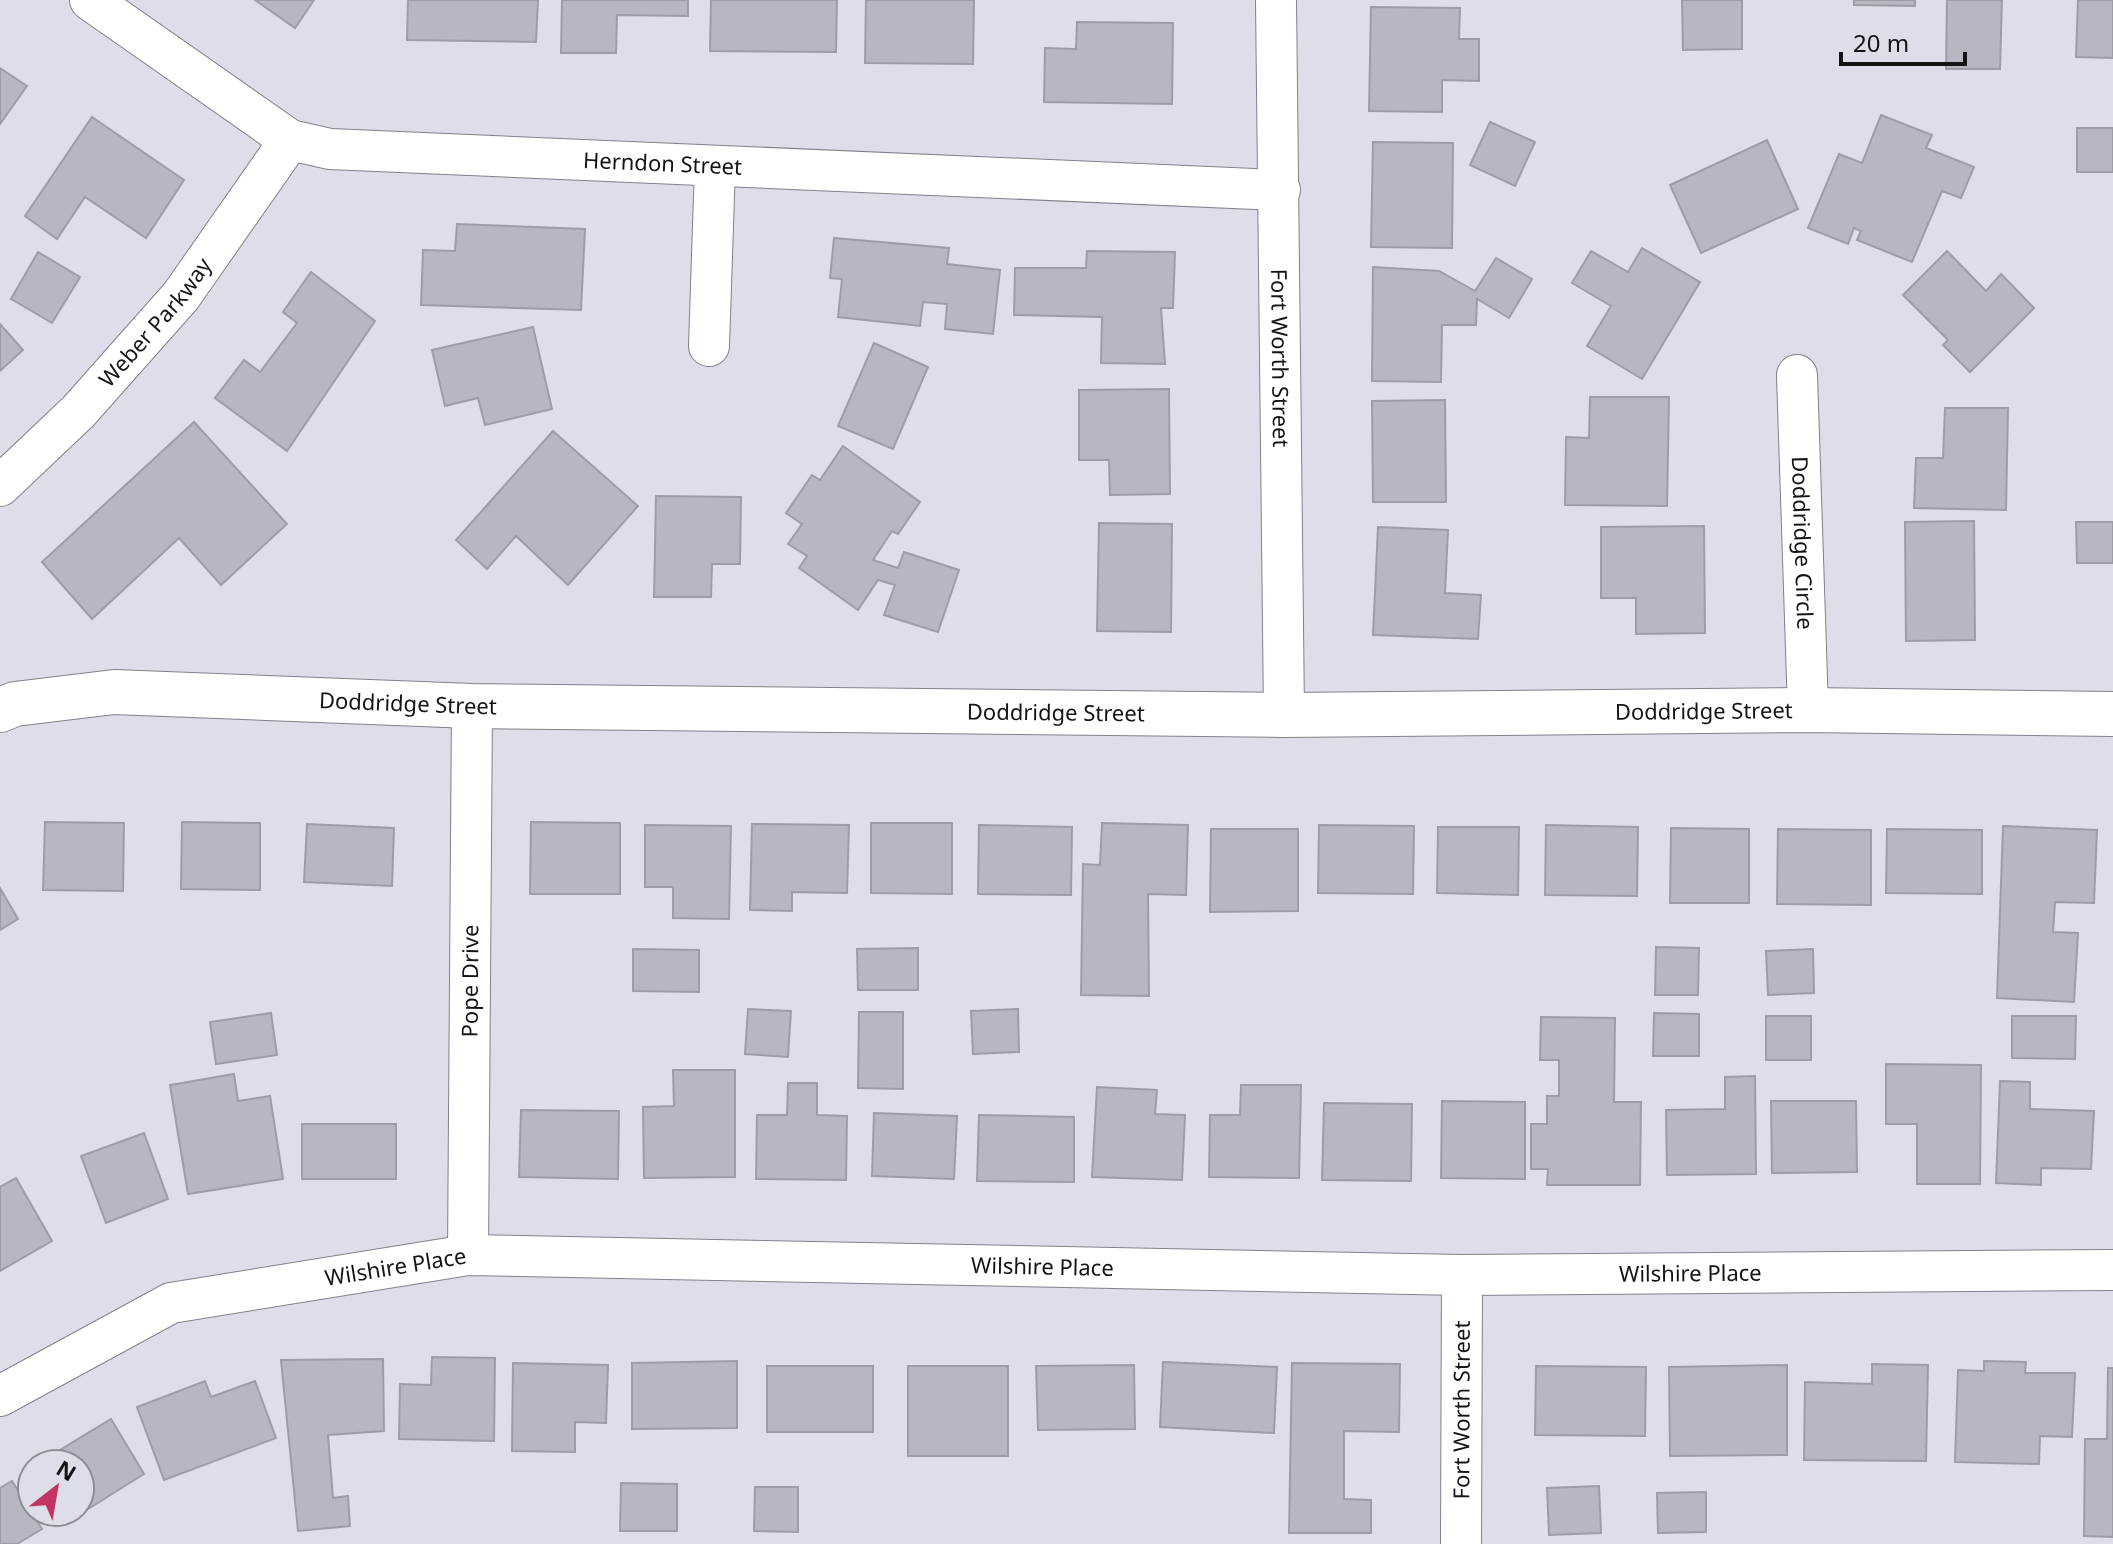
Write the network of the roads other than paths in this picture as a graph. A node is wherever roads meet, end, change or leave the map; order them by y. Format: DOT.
graph roads {
  1 [pos="90,0"];
  2 [pos="1276,0"];
  3 [pos="290,140"];
  4 [pos="715,166"];
  5 [pos="1280,190"];
  6 [pos="709,346"];
  7 [pos="1797,375"];
  8 [pos="0,486"];
  9 [pos="472,706"];
  10 [pos="0,710"];
  11 [pos="1808,710"];
  12 [pos="2113,714"];
  13 [pos="1284,715"];
  14 [pos="468,1255"];
  15 [pos="2113,1270"];
  16 [pos="1462,1275"];
  17 [pos="0,1396"];
  18 [pos="1461,1544"];
  1 -- 3 [label="street, Herndon Street"];
  2 -- 5 [label="street, Fort Worth Street"];
  3 -- 4 [label="street, Herndon Street"];
  3 -- 8 [label="street, Weber Parkway"];
  4 -- 5 [label="street, Herndon Street"];
  4 -- 6 [label="street"];
  5 -- 13 [label="street, Fort Worth Street"];
  7 -- 11 [label="street, Doddridge Circle"];
  9 -- 10 [label="main road, Doddridge Street"];
  9 -- 13 [label="main road, Doddridge Street"];
  9 -- 14 [label="street, Pope Drive"];
  11 -- 12 [label="main road, Doddridge Street"];
  11 -- 13 [label="main road, Doddridge Street"];
  14 -- 16 [label="street, Wilshire Place"];
  14 -- 17 [label="street, Wilshire Place"];
  15 -- 16 [label="street, Wilshire Place"];
  16 -- 18 [label="street, Fort Worth Street"];
}
